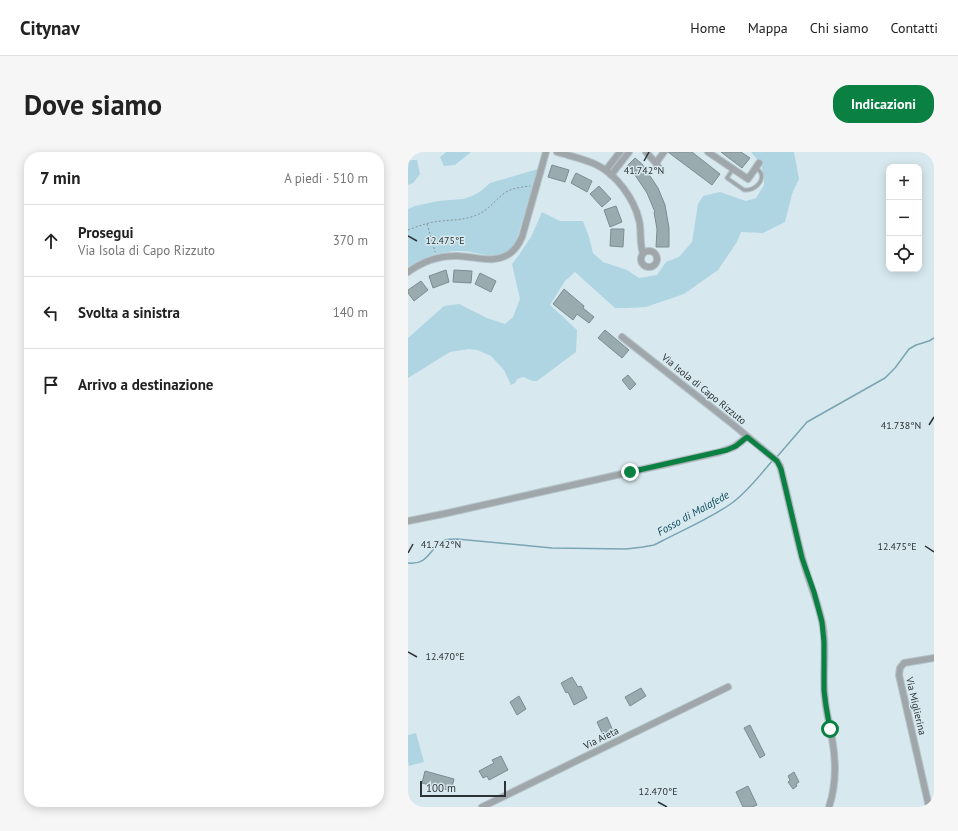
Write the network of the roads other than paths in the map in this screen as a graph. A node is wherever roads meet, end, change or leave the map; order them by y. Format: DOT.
graph roads {
  1 [pos="546,152"];
  2 [pos="556,152"];
  3 [pos="620,152"];
  4 [pos="629,152"];
  5 [pos="646,152"];
  6 [pos="664,152"];
  7 [pos="708,152"];
  8 [pos="656,163"];
  9 [pos="758,165"];
  10 [pos="733,169"];
  11 [pos="606,170"];
  12 [pos="661,171"];
  13 [pos="611,175"];
  14 [pos="643,253"];
  15 [pos="408,272"];
  16 [pos="622,337"];
  17 [pos="747,437"];
  18 [pos="408,521"];
  19 [pos="934,658"];
  20 [pos="728,687"];
  21 [pos="482,807"];
  22 [pos="829,807"];
  23 [pos="929,807"];
  1 -- 15 [label="street"];
  2 -- 11 [label="street"];
  3 -- 11 [label="street"];
  4 -- 13 [label="street"];
  5 -- 8 [label="street"];
  6 -- 8 [label="street"];
  7 -- 10 [label="street"];
  8 -- 12 [label="street"];
  9 -- 10 [label="street"];
  9 -- 10 [label="lane"];
  11 -- 13 [label="street"];
  13 -- 14 [label="street"];
  16 -- 17 [label="street, Via Isola di Capo Rizzuto"];
  17 -- 18 [label="street"];
  17 -- 22 [label="street, Via Isola di Capo Rizzuto"];
  19 -- 23 [label="street, Via Miglierina"];
  20 -- 21 [label="street, Via Aieta"];
}
